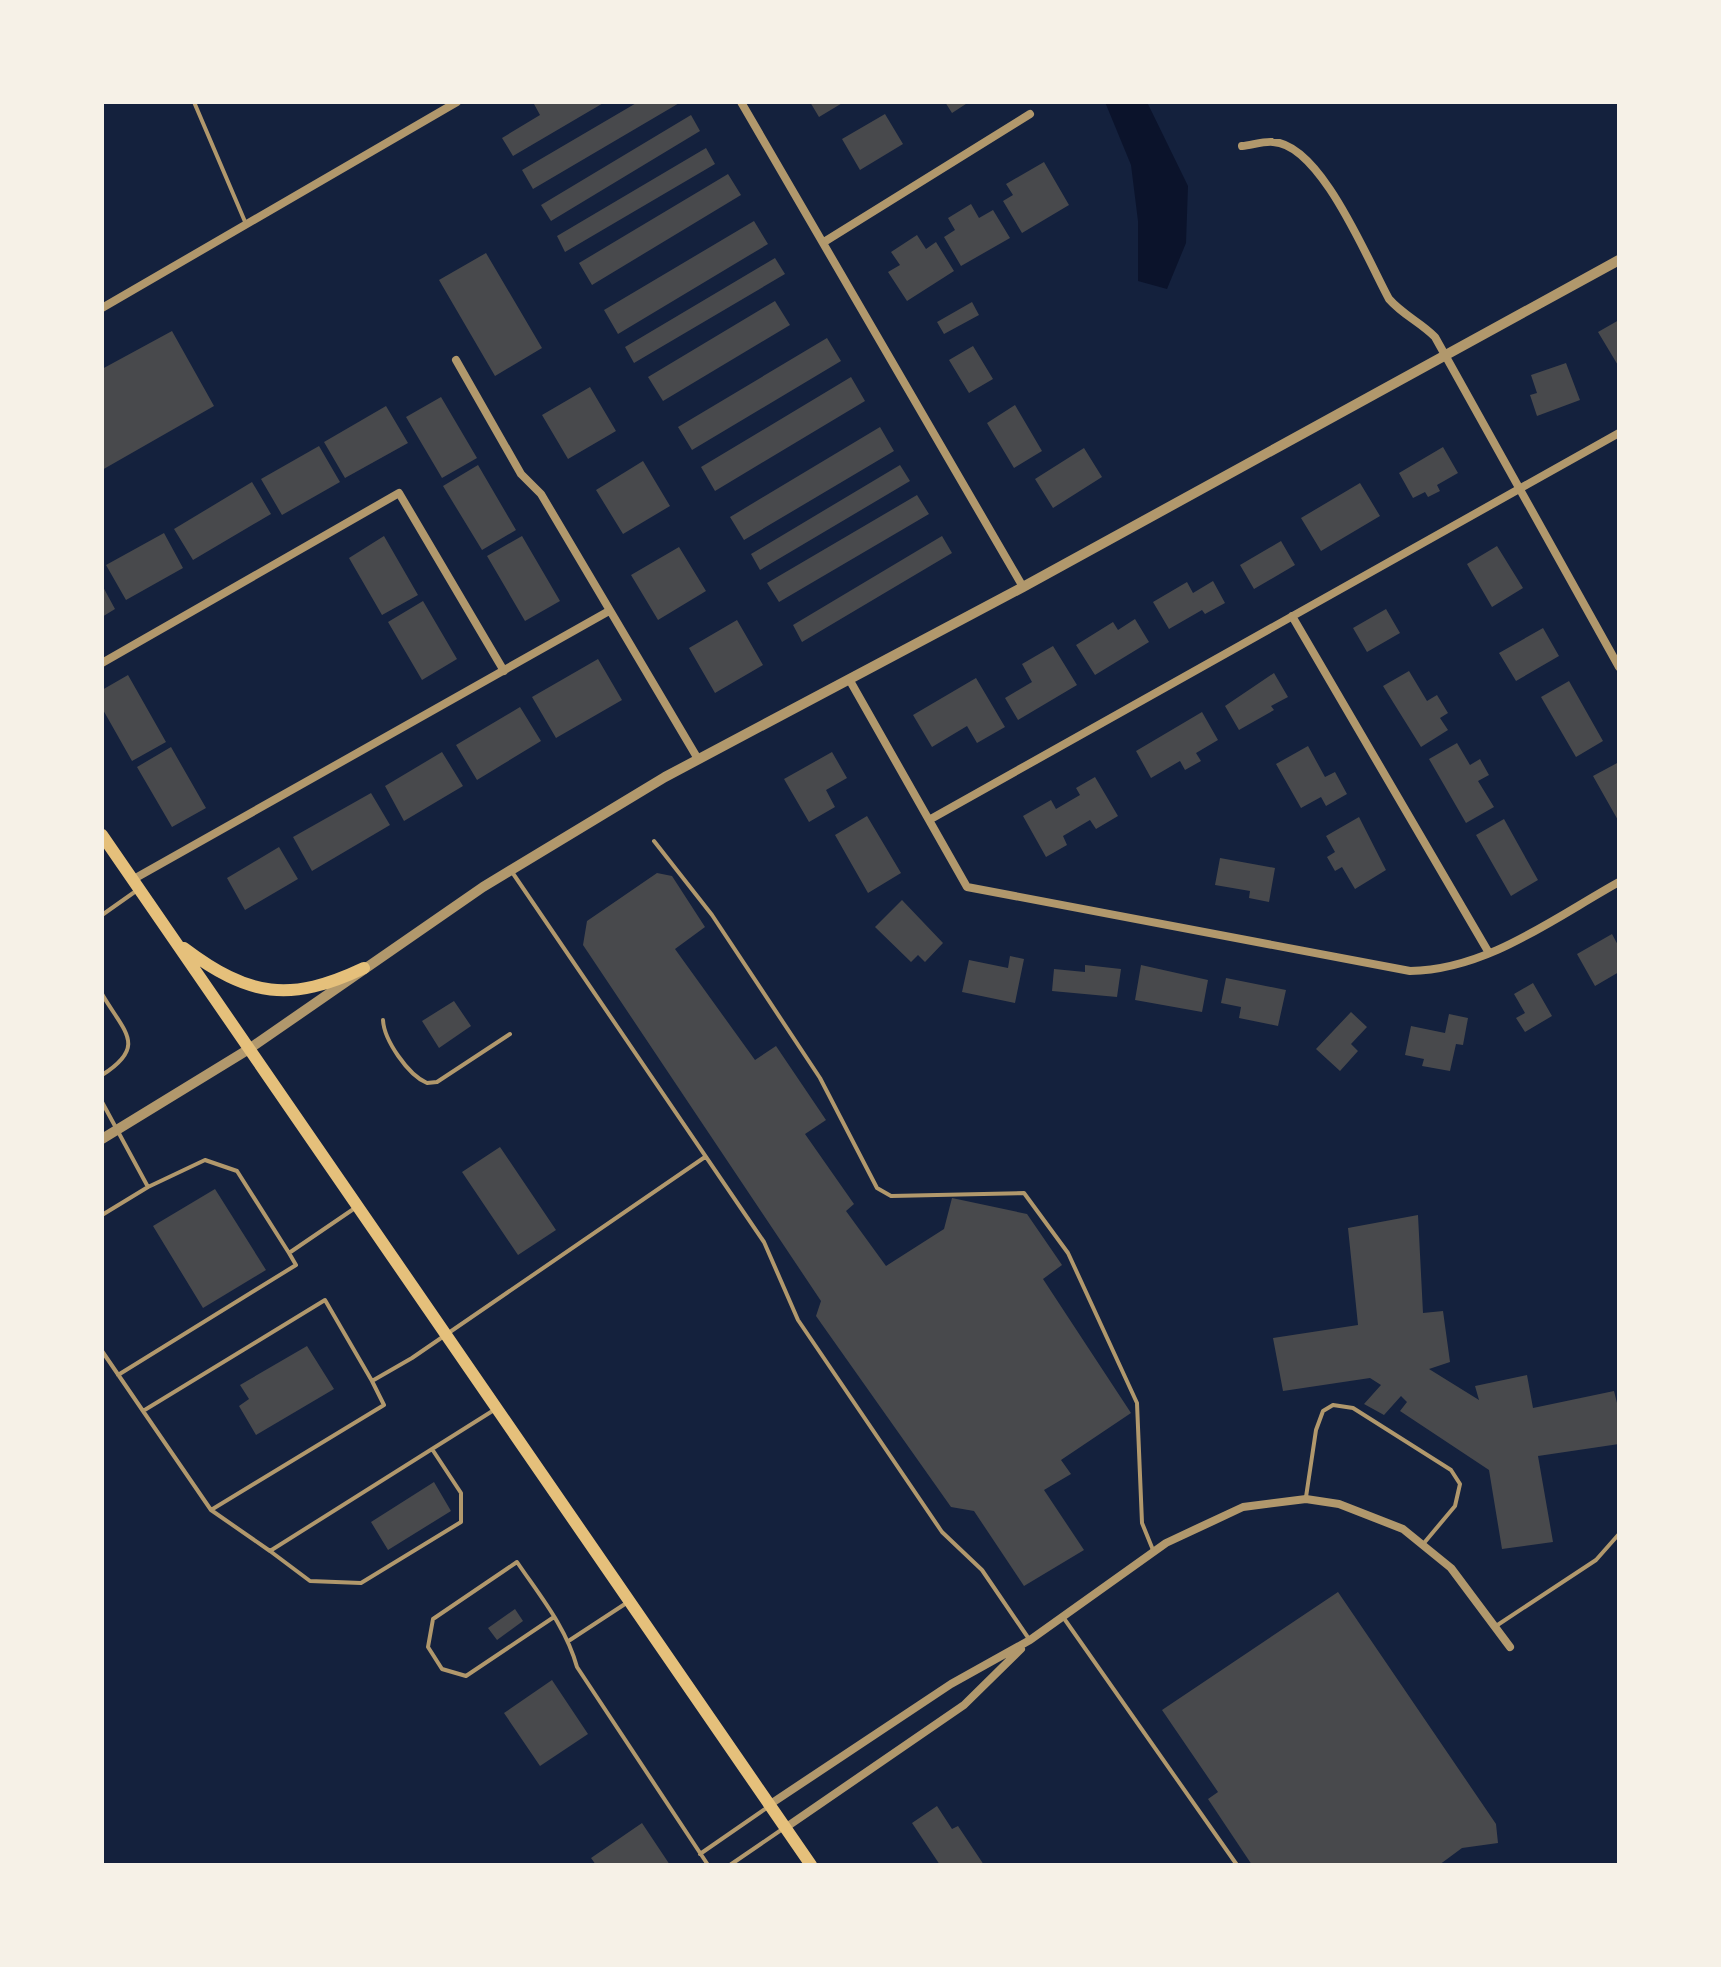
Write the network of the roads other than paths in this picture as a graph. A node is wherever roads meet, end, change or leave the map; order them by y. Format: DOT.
graph roads {
  1 [pos="194,102"];
  2 [pos="457,102"];
  3 [pos="741,102"];
  4 [pos="1030,114"];
  5 [pos="1242,146"];
  6 [pos="246,224"];
  7 [pos="824,242"];
  8 [pos="1619,260"];
  9 [pos="102,308"];
  10 [pos="1447,357"];
  11 [pos="456,360"];
  12 [pos="1619,433"];
  13 [pos="1520,488"];
  14 [pos="1023,587"];
  15 [pos="609,611"];
  16 [pos="1292,616"];
  17 [pos="102,663"];
  18 [pos="1619,667"];
  19 [pos="504,671"];
  20 [pos="849,679"];
  21 [pos="698,759"];
  22 [pos="929,820"];
  23 [pos="102,835"];
  24 [pos="654,841"];
  25 [pos="510,870"];
  26 [pos="1619,882"];
  27 [pos="136,884"];
  28 [pos="102,915"];
  29 [pos="175,941"];
  30 [pos="1489,953"];
  31 [pos="364,968"];
  32 [pos="102,994"];
  33 [pos="383,1020"];
  34 [pos="510,1034"];
  35 [pos="249,1049"];
  36 [pos="102,1075"];
  37 [pos="102,1102"];
  38 [pos="117,1130"];
  39 [pos="102,1139"];
  40 [pos="705,1157"];
  41 [pos="148,1187"];
  42 [pos="357,1206"];
  43 [pos="102,1215"];
  44 [pos="289,1253"];
  45 [pos="445,1334"];
  46 [pos="102,1351"];
  47 [pos="118,1375"];
  48 [pos="372,1381"];
  49 [pos="496,1408"];
  50 [pos="143,1411"];
  51 [pos="432,1449"];
  52 [pos="1306,1499"];
  53 [pos="211,1510"];
  54 [pos="1619,1534"];
  55 [pos="1424,1543"];
  56 [pos="270,1551"];
  57 [pos="1154,1552"];
  58 [pos="628,1602"];
  59 [pos="554,1617"];
  60 [pos="1063,1617"];
  61 [pos="1496,1626"];
  62 [pos="570,1640"];
  63 [pos="1030,1640"];
  64 [pos="1510,1647"];
  65 [pos="769,1805"];
  66 [pos="785,1828"];
  67 [pos="700,1854"];
  68 [pos="708,1865"];
  69 [pos="730,1865"];
  70 [pos="811,1865"];
  71 [pos="1237,1865"];
  1 -- 6 [label="lane"];
  2 -- 6 [label="street"];
  3 -- 7 [label="street"];
  4 -- 7 [label="street"];
  5 -- 10 [label="street"];
  6 -- 9 [label="street"];
  7 -- 14 [label="street"];
  8 -- 10 [label="street"];
  10 -- 13 [label="street"];
  10 -- 14 [label="street"];
  11 -- 15 [label="street"];
  12 -- 13 [label="street"];
  13 -- 16 [label="street"];
  13 -- 18 [label="street"];
  14 -- 20 [label="street"];
  15 -- 19 [label="street"];
  15 -- 21 [label="street"];
  16 -- 22 [label="street"];
  16 -- 30 [label="street"];
  17 -- 19 [label="street"];
  19 -- 27 [label="street"];
  20 -- 21 [label="street"];
  20 -- 22 [label="street"];
  21 -- 25 [label="street"];
  22 -- 30 [label="street"];
  23 -- 27 [label="main road"];
  24 -- 57 [label="lane"];
  25 -- 31 [label="street"];
  25 -- 40 [label="lane"];
  26 -- 30 [label="street"];
  27 -- 28 [label="lane"];
  27 -- 29 [label="main road"];
  29 -- 31 [label="main road"];
  29 -- 35 [label="main road"];
  31 -- 35 [label="street"];
  32 -- 36 [label="lane"];
  33 -- 34 [label="lane"];
  35 -- 38 [label="street"];
  35 -- 42 [label="main road"];
  37 -- 38 [label="lane"];
  38 -- 39 [label="street"];
  38 -- 41 [label="lane"];
  40 -- 45 [label="lane"];
  40 -- 63 [label="lane"];
  41 -- 43 [label="lane"];
  41 -- 44 [label="lane"];
  42 -- 44 [label="lane"];
  42 -- 45 [label="main road"];
  44 -- 47 [label="lane"];
  45 -- 48 [label="lane"];
  45 -- 49 [label="main road"];
  46 -- 47 [label="lane"];
  47 -- 50 [label="lane"];
  48 -- 50 [label="lane"];
  48 -- 53 [label="lane"];
  49 -- 51 [label="lane"];
  49 -- 58 [label="main road"];
  50 -- 53 [label="lane"];
  51 -- 56 [label="lane"];
  51 -- 56 [label="lane"];
  52 -- 55 [label="street"];
  52 -- 55 [label="lane"];
  52 -- 57 [label="street"];
  53 -- 56 [label="lane"];
  54 -- 61 [label="lane"];
  55 -- 61 [label="street"];
  57 -- 60 [label="street"];
  58 -- 62 [label="lane"];
  58 -- 65 [label="main road"];
  59 -- 59 [label="lane"];
  59 -- 62 [label="lane"];
  60 -- 63 [label="street"];
  60 -- 71 [label="lane"];
  61 -- 64 [label="street"];
  62 -- 67 [label="lane"];
  63 -- 65 [label="street"];
  63 -- 66 [label="street"];
  65 -- 66 [label="main road"];
  65 -- 67 [label="lane"];
  66 -- 69 [label="lane"];
  66 -- 70 [label="main road"];
  67 -- 68 [label="lane"];
}
